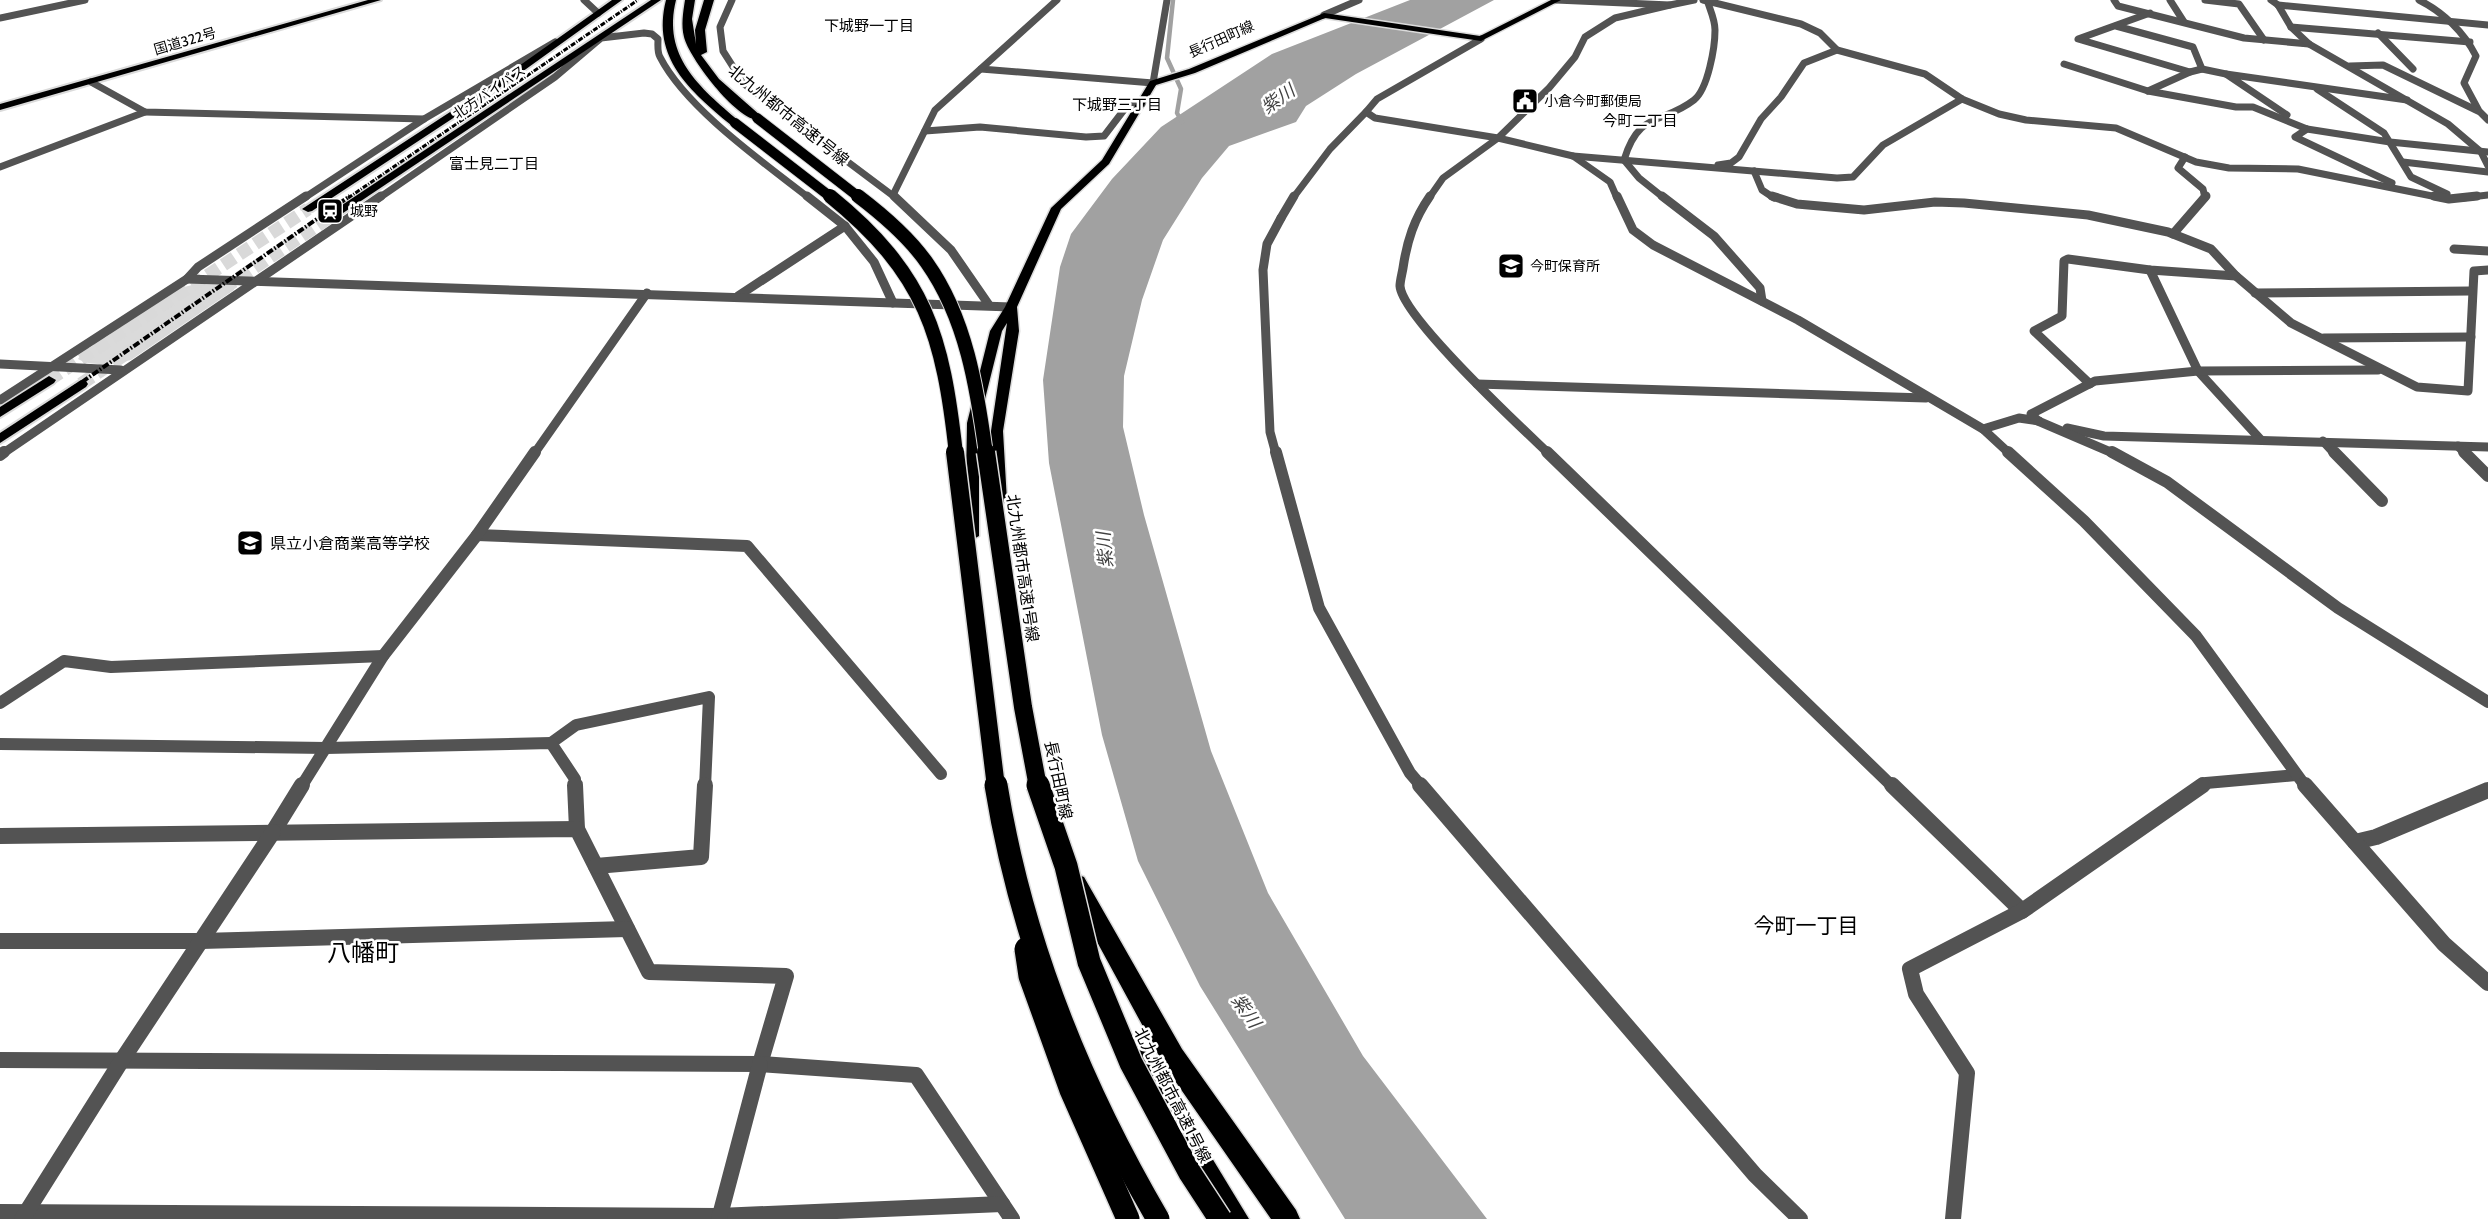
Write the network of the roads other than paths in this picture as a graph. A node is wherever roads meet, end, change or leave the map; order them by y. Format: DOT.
graph roads {
  1 [pos="85,0"];
  2 [pos="377,0"];
  3 [pos="584,0"];
  4 [pos="618,0"];
  5 [pos="657,0"];
  6 [pos="663,0"];
  7 [pos="671,0"];
  8 [pos="690,0"];
  9 [pos="709,0"];
  10 [pos="732,0"];
  11 [pos="1057,0"];
  12 [pos="1167,0"];
  13 [pos="1359,0"];
  14 [pos="1556,0"];
  15 [pos="1694,0"];
  16 [pos="2114,0"];
  17 [pos="2170,0"];
  18 [pos="2205,0"];
  19 [pos="2271,0"];
  20 [pos="2419,0"];
  21 [pos="1706,1"];
  22 [pos="1670,5"];
  23 [pos="2278,5"];
  24 [pos="598,13"];
  25 [pos="2150,13"];
  26 [pos="1324,15"];
  27 [pos="0,18"];
  28 [pos="2184,22"];
  29 [pos="2447,22"];
  30 [pos="2488,25"];
  31 [pos="2116,26"];
  32 [pos="2291,27"];
  33 [pos="2378,33"];
  34 [pos="2206,36"];
  35 [pos="668,37"];
  36 [pos="561,38"];
  37 [pos="601,38"];
  38 [pos="1477,38"];
  39 [pos="2264,40"];
  40 [pos="2470,42"];
  41 [pos="2309,44"];
  42 [pos="2193,47"];
  43 [pos="1837,50"];
  44 [pos="2064,64"];
  45 [pos="2349,66"];
  46 [pos="981,69"];
  47 [pos="2202,69"];
  48 [pos="2413,69"];
  49 [pos="2190,72"];
  50 [pos="2226,74"];
  51 [pos="91,82"];
  52 [pos="1153,83"];
  53 [pos="2314,87"];
  54 [pos="2148,91"];
  55 [pos="1962,99"];
  56 [pos="2407,100"];
  57 [pos="1142,104"];
  58 [pos="0,107"];
  59 [pos="2479,111"];
  60 [pos="145,112"];
  61 [pos="1366,112"];
  62 [pos="2488,112"];
  63 [pos="757,118"];
  64 [pos="424,119"];
  65 [pos="2488,120"];
  66 [pos="2307,129"];
  67 [pos="925,130"];
  68 [pos="1498,138"];
  69 [pos="2390,142"];
  70 [pos="2485,152"];
  71 [pos="1573,156"];
  72 [pos="2185,157"];
  73 [pos="1624,160"];
  74 [pos="2403,162"];
  75 [pos="2488,166"];
  76 [pos="0,167"];
  77 [pos="1708,167"];
  78 [pos="1754,171"];
  79 [pos="2488,172"];
  80 [pos="2412,192"];
  81 [pos="893,195"];
  82 [pos="2488,195"];
  83 [pos="2457,198"];
  84 [pos="308,208"];
  85 [pos="339,211"];
  86 [pos="845,226"];
  87 [pos="2173,234"];
  88 [pos="2454,249"];
  89 [pos="2488,251"];
  90 [pos="2150,270"];
  91 [pos="2488,270"];
  92 [pos="2236,276"];
  93 [pos="187,279"];
  94 [pos="259,280"];
  95 [pos="2470,291"];
  96 [pos="646,293"];
  97 [pos="2255,293"];
  98 [pos="738,296"];
  99 [pos="1762,301"];
  100 [pos="893,303"];
  101 [pos="989,305"];
  102 [pos="1011,307"];
  103 [pos="2470,337"];
  104 [pos="2320,338"];
  105 [pos="0,364"];
  106 [pos="121,370"];
  107 [pos="2382,370"];
  108 [pos="2198,371"];
  109 [pos="51,373"];
  110 [pos="81,384"];
  111 [pos="1477,384"];
  112 [pos="2090,384"];
  113 [pos="1926,398"];
  114 [pos="0,400"];
  115 [pos="0,413"];
  116 [pos="2038,421"];
  117 [pos="1983,429"];
  118 [pos="0,439"];
  119 [pos="2261,440"];
  120 [pos="2323,441"];
  121 [pos="2457,446"];
  122 [pos="2488,447"];
  123 [pos="0,455"];
  124 [pos="2488,476"];
  125 [pos="2382,501"];
  126 [pos="477,535"];
  127 [pos="383,656"];
  128 [pos="2488,702"];
  129 [pos="0,704"];
  130 [pos="552,742"];
  131 [pos="0,744"];
  132 [pos="326,748"];
  133 [pos="941,774"];
  134 [pos="2296,775"];
  135 [pos="2488,790"];
  136 [pos="578,829"];
  137 [pos="273,832"];
  138 [pos="0,836"];
  139 [pos="2355,842"];
  140 [pos="597,866"];
  141 [pos="1066,866"];
  142 [pos="1014,875"];
  143 [pos="2022,911"];
  144 [pos="627,929"];
  145 [pos="0,940"];
  146 [pos="201,941"];
  147 [pos="2488,983"];
  148 [pos="0,1060"];
  149 [pos="122,1060"];
  150 [pos="760,1064"];
  151 [pos="0,1212"];
  152 [pos="1007,1212"];
  153 [pos="24,1215"];
  154 [pos="719,1218"];
  155 [pos="1128,1219"];
  156 [pos="1156,1219"];
  157 [pos="1220,1219"];
  158 [pos="1238,1219"];
  159 [pos="1287,1219"];
  160 [pos="1800,1219"];
  161 [pos="1953,1219"];
  1 -- 27 [label="street"];
  2 -- 51 [label="highway, 国道322号"];
  3 -- 24 [label="street"];
  4 -- 24 [label="highway, 北方バイパス"];
  5 -- 37 [label="highway, 北方バイパス"];
  6 -- 35 [label="highway"];
  7 -- 35 [label="highway"];
  8 -- 63 [label="highway, 北九州都市高速1号線"];
  9 -- 63 [label="highway"];
  10 -- 81 [label="street"];
  11 -- 46 [label="street"];
  12 -- 52 [label="street"];
  13 -- 26 [label="street"];
  14 -- 22 [label="street"];
  14 -- 38 [label="main road"];
  15 -- 22 [label="street"];
  16 -- 25 [label="street"];
  17 -- 28 [label="street"];
  18 -- 39 [label="street"];
  19 -- 23 [label="street"];
  20 -- 29 [label="street"];
  21 -- 43 [label="street"];
  21 -- 73 [label="street"];
  22 -- 68 [label="street"];
  23 -- 29 [label="street"];
  23 -- 32 [label="street"];
  24 -- 36 [label="highway, 北方バイパス"];
  25 -- 28 [label="street"];
  25 -- 31 [label="street"];
  26 -- 38 [label="main road, 長行田町線"];
  26 -- 52 [label="main road, 長行田町線"];
  28 -- 34 [label="street"];
  29 -- 30 [label="street"];
  29 -- 40 [label="street"];
  31 -- 42 [label="street"];
  31 -- 49 [label="street"];
  32 -- 33 [label="street"];
  32 -- 41 [label="street"];
  33 -- 40 [label="street"];
  33 -- 48 [label="street"];
  34 -- 39 [label="street"];
  34 -- 42 [label="street"];
  35 -- 142 [label="highway, bridge"];
  36 -- 64 [label="street"];
  36 -- 84 [label="highway, 北方バイパス"];
  37 -- 85 [label="highway, 北方バイパス"];
  37 -- 86 [label="street"];
  37 -- 94 [label="street"];
  38 -- 61 [label="street"];
  39 -- 41 [label="street"];
  40 -- 59 [label="street"];
  41 -- 45 [label="street"];
  42 -- 47 [label="street"];
  43 -- 55 [label="street"];
  43 -- 77 [label="street"];
  44 -- 54 [label="street"];
  45 -- 56 [label="street"];
  45 -- 59 [label="street"];
  46 -- 52 [label="street"];
  46 -- 67 [label="street"];
  47 -- 49 [label="street"];
  47 -- 50 [label="street"];
  49 -- 54 [label="street"];
  50 -- 53 [label="street"];
  50 -- 66 [label="street"];
  51 -- 58 [label="highway, 国道322号"];
  51 -- 60 [label="street"];
  52 -- 57 [label="main road, 長行田町線"];
  53 -- 56 [label="street"];
  53 -- 69 [label="street"];
  54 -- 66 [label="street"];
  55 -- 72 [label="street"];
  55 -- 78 [label="street"];
  56 -- 70 [label="street"];
  57 -- 67 [label="street"];
  57 -- 102 [label="main road, 長行田町線"];
  59 -- 62 [label="street"];
  59 -- 65 [label="street"];
  60 -- 64 [label="street"];
  60 -- 76 [label="street"];
  61 -- 68 [label="street"];
  61 -- 160 [label="street"];
  63 -- 141 [label="highway, 北九州都市高速1号線, bridge"];
  64 -- 93 [label="street"];
  66 -- 69 [label="street"];
  66 -- 80 [label="street"];
  67 -- 81 [label="street"];
  68 -- 71 [label="street"];
  68 -- 111 [label="street"];
  69 -- 70 [label="street"];
  69 -- 74 [label="street"];
  70 -- 75 [label="street"];
  71 -- 73 [label="street"];
  71 -- 99 [label="street"];
  72 -- 80 [label="street"];
  72 -- 87 [label="street"];
  73 -- 77 [label="street"];
  73 -- 99 [label="street"];
  74 -- 79 [label="street"];
  74 -- 83 [label="street"];
  77 -- 78 [label="street"];
  78 -- 87 [label="street"];
  80 -- 83 [label="street"];
  81 -- 101 [label="street"];
  82 -- 83 [label="street"];
  86 -- 98 [label="street"];
  86 -- 100 [label="street"];
  87 -- 92 [label="street"];
  88 -- 89 [label="street"];
  90 -- 92 [label="street"];
  90 -- 108 [label="street"];
  90 -- 112 [label="street"];
  91 -- 95 [label="street"];
  92 -- 97 [label="street"];
  93 -- 94 [label="street"];
  93 -- 109 [label="street"];
  94 -- 96 [label="street"];
  94 -- 106 [label="street"];
  95 -- 97 [label="street"];
  95 -- 103 [label="street"];
  96 -- 98 [label="street"];
  96 -- 126 [label="street"];
  97 -- 104 [label="street"];
  98 -- 100 [label="street"];
  99 -- 113 [label="street"];
  100 -- 101 [label="street"];
  101 -- 102 [label="street"];
  102 -- 156 [label="main road, 長行田町線"];
  102 -- 158 [label="main road, 長行田町線"];
  103 -- 104 [label="street"];
  103 -- 107 [label="street"];
  104 -- 107 [label="street"];
  105 -- 109 [label="street"];
  106 -- 109 [label="street"];
  106 -- 123 [label="street"];
  107 -- 108 [label="street"];
  108 -- 112 [label="street"];
  108 -- 119 [label="street"];
  109 -- 114 [label="street"];
  109 -- 115 [label="highway"];
  110 -- 118 [label="highway"];
  111 -- 113 [label="street"];
  111 -- 143 [label="street"];
  112 -- 116 [label="street"];
  113 -- 117 [label="street"];
  116 -- 117 [label="street"];
  116 -- 119 [label="street"];
  116 -- 128 [label="street"];
  117 -- 134 [label="street"];
  119 -- 120 [label="street"];
  120 -- 121 [label="street"];
  120 -- 125 [label="street"];
  121 -- 122 [label="street"];
  121 -- 124 [label="street"];
  126 -- 127 [label="street"];
  126 -- 133 [label="street"];
  127 -- 129 [label="street"];
  127 -- 132 [label="street"];
  130 -- 132 [label="street"];
  130 -- 136 [label="street"];
  130 -- 140 [label="street"];
  131 -- 132 [label="street"];
  132 -- 137 [label="street"];
  134 -- 139 [label="street"];
  134 -- 143 [label="street"];
  135 -- 139 [label="street"];
  136 -- 137 [label="street"];
  136 -- 140 [label="street"];
  137 -- 138 [label="street"];
  137 -- 146 [label="street"];
  139 -- 147 [label="street"];
  140 -- 144 [label="street"];
  141 -- 157 [label="highway, 北九州都市高速1号線, bridge"];
  141 -- 159 [label="highway, bridge"];
  142 -- 155 [label="highway, bridge"];
  142 -- 156 [label="highway, bridge"];
  143 -- 161 [label="street"];
  144 -- 146 [label="street"];
  144 -- 150 [label="street"];
  145 -- 146 [label="street"];
  146 -- 149 [label="street"];
  148 -- 149 [label="street"];
  149 -- 150 [label="street"];
  149 -- 153 [label="street"];
  150 -- 152 [label="street"];
  150 -- 154 [label="street"];
  151 -- 153 [label="street"];
  152 -- 154 [label="street"];
  153 -- 154 [label="street"];
}
